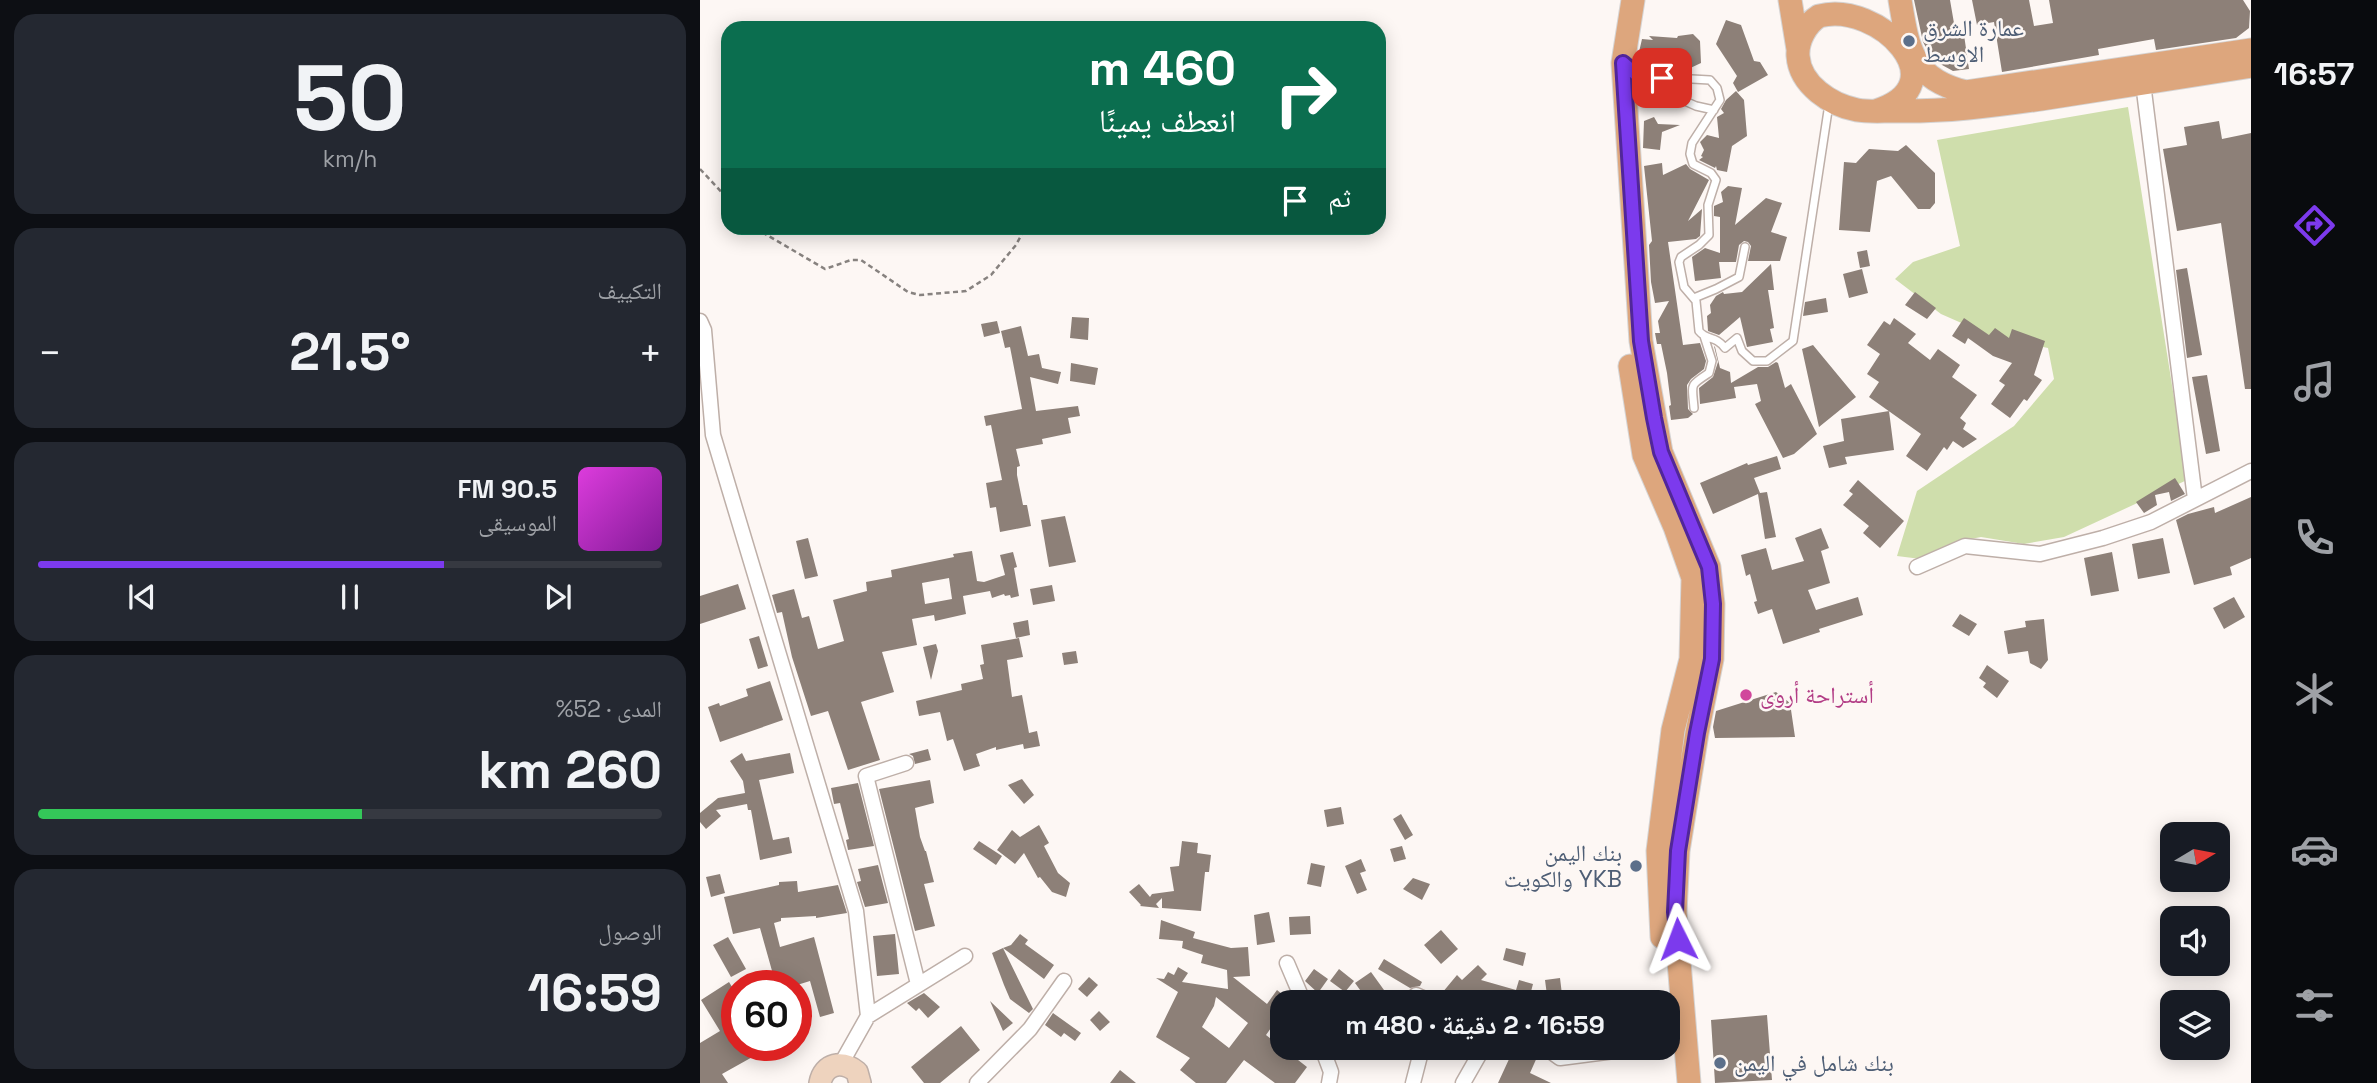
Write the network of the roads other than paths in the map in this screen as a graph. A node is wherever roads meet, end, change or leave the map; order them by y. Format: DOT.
graph roads {
  1 [pos="1617,0"];
  2 [pos="1633,0"];
  3 [pos="1790,0"];
  4 [pos="1900,0"];
  5 [pos="1845,3"];
  6 [pos="2251,50"];
  7 [pos="1798,51"];
  8 [pos="1911,54"];
  9 [pos="1623,63"];
  10 [pos="2251,66"];
  11 [pos="1686,80"];
  12 [pos="2143,83"];
  13 [pos="1829,100"];
  14 [pos="1714,110"];
  15 [pos="1876,111"];
  16 [pos="1745,247"];
  17 [pos="1694,298"];
  18 [pos="700,321"];
  19 [pos="1704,336"];
  20 [pos="1694,408"];
  21 [pos="2251,471"];
  22 [pos="2195,499"];
  23 [pos="1917,567"];
  24 [pos="1702,659"];
  25 [pos="906,764"];
  26 [pos="964,956"];
  27 [pos="1287,963"];
  28 [pos="1064,981"];
  29 [pos="918,984"];
  30 [pos="1298,990"];
  31 [pos="1666,990"];
  32 [pos="868,1016"];
  33 [pos="1326,1060"];
  34 [pos="1419,1060"];
  35 [pos="1476,1060"];
  36 [pos="1672,1060"];
  37 [pos="842,1064"];
  38 [pos="820,1083"];
  39 [pos="860,1083"];
  40 [pos="977,1083"];
  41 [pos="1329,1083"];
  42 [pos="1413,1083"];
  43 [pos="1463,1083"];
  44 [pos="1676,1083"];
  45 [pos="1689,1083"];
  1 -- 24 [label="main road"];
  2 -- 9 [label="main road"];
  3 -- 7 [label="main road"];
  4 -- 8 [label="main road"];
  5 -- 7 [label="main road"];
  5 -- 8 [label="main road"];
  6 -- 8 [label="main road"];
  7 -- 13 [label="main road"];
  8 -- 15 [label="main road"];
  9 -- 11 [label="lane"];
  9 -- 24 [label="main road"];
  10 -- 12 [label="main road"];
  11 -- 14 [label="lane"];
  11 -- 14 [label="lane"];
  12 -- 15 [label="main road"];
  12 -- 22 [label="street"];
  13 -- 15 [label="main road"];
  13 -- 19 [label="lane"];
  14 -- 17 [label="lane"];
  16 -- 17 [label="lane"];
  17 -- 19 [label="lane"];
  18 -- 32 [label="street"];
  19 -- 20 [label="lane"];
  21 -- 22 [label="street"];
  22 -- 23 [label="street"];
  24 -- 31 [label="main road"];
  24 -- 45 [label="main road"];
  25 -- 29 [label="street"];
  26 -- 29 [label="street"];
  27 -- 30 [label="street"];
  28 -- 40 [label="street"];
  29 -- 32 [label="street"];
  32 -- 37 [label="street"];
  33 -- 41 [label="street"];
  34 -- 42 [label="street"];
  35 -- 43 [label="street"];
  36 -- 44 [label="main road"];
  37 -- 38 [label="street"];
  37 -- 39 [label="street"];
}
